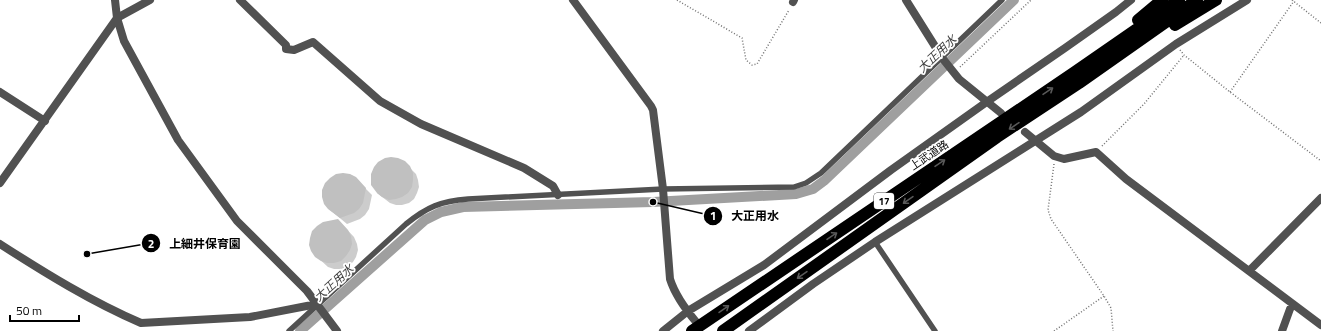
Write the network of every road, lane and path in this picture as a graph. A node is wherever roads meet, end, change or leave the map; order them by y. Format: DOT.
graph roads {
  1 [pos="115,0"];
  2 [pos="150,0"];
  3 [pos="240,0"];
  4 [pos="573,0"];
  5 [pos="677,0"];
  6 [pos="906,0"];
  7 [pos="1002,0"];
  8 [pos="1031,0"];
  9 [pos="1131,0"];
  10 [pos="1162,0"];
  11 [pos="1179,0"];
  12 [pos="1197,0"];
  13 [pos="1216,0"];
  14 [pos="1247,0"];
  15 [pos="794,1"];
  16 [pos="1293,1"];
  17 [pos="118,18"];
  18 [pos="1321,22"];
  19 [pos="1176,44"];
  20 [pos="1184,55"];
  21 [pos="942,58"];
  22 [pos="953,71"];
  23 [pos="1077,78"];
  24 [pos="0,92"];
  25 [pos="1230,92"];
  26 [pos="988,101"];
  27 [pos="1002,112"];
  28 [pos="45,121"];
  29 [pos="1025,132"];
  30 [pos="1035,140"];
  31 [pos="1096,152"];
  32 [pos="1054,156"];
  33 [pos="1321,161"];
  34 [pos="0,184"];
  35 [pos="663,192"];
  36 [pos="558,195"];
  37 [pos="1321,198"];
  38 [pos="875,242"];
  39 [pos="0,244"];
  40 [pos="1249,271"];
  41 [pos="1104,296"];
  42 [pos="1293,304"];
  43 [pos="318,305"];
  44 [pos="688,311"];
  45 [pos="1321,325"];
  46 [pos="695,327"];
  47 [pos="289,331"];
  48 [pos="337,331"];
  49 [pos="663,331"];
  50 [pos="723,331"];
  51 [pos="749,331"];
  52 [pos="935,331"];
  53 [pos="1054,331"];
  54 [pos="1113,331"];
  55 [pos="1282,331"];
  1 -- 17 [label="street"];
  2 -- 17 [label="street"];
  3 -- 36 [label="street"];
  4 -- 35 [label="street"];
  5 -- 15 [label="path"];
  6 -- 21 [label="street"];
  7 -- 21 [label="lane"];
  8 -- 22 [label="path"];
  9 -- 26 [label="street"];
  10 -- 23 [label="highway, 17"];
  11 -- 23 [label="highway, 上武道路 / 17"];
  12 -- 23 [label="highway, 上武道路 / 17"];
  13 -- 23 [label="highway, 17"];
  14 -- 19 [label="street"];
  16 -- 18 [label="path"];
  16 -- 25 [label="path"];
  17 -- 28 [label="street"];
  17 -- 43 [label="street"];
  19 -- 20 [label="path"];
  19 -- 30 [label="street"];
  20 -- 25 [label="path"];
  20 -- 31 [label="path"];
  21 -- 22 [label="street"];
  21 -- 35 [label="lane"];
  22 -- 26 [label="street"];
  46 -- 23 [label="highway, 上武道路 / 17, one-way"];
  23 -- 50 [label="highway, 上武道路 / 17, one-way"];
  24 -- 28 [label="street"];
  25 -- 33 [label="path"];
  26 -- 27 [label="street"];
  26 -- 44 [label="street"];
  28 -- 34 [label="street"];
  29 -- 30 [label="street"];
  30 -- 32 [label="street"];
  30 -- 38 [label="street"];
  31 -- 32 [label="street"];
  31 -- 40 [label="street"];
  32 -- 41 [label="path"];
  35 -- 36 [label="lane"];
  35 -- 44 [label="street"];
  36 -- 43 [label="lane"];
  37 -- 40 [label="street"];
  38 -- 51 [label="street"];
  38 -- 52 [label="lane"];
  39 -- 43 [label="street"];
  40 -- 42 [label="street"];
  41 -- 53 [label="path"];
  41 -- 54 [label="path"];
  42 -- 45 [label="street"];
  42 -- 55 [label="street"];
  43 -- 47 [label="lane"];
  43 -- 48 [label="street"];
  44 -- 46 [label="street"];
  44 -- 49 [label="street"];
}
